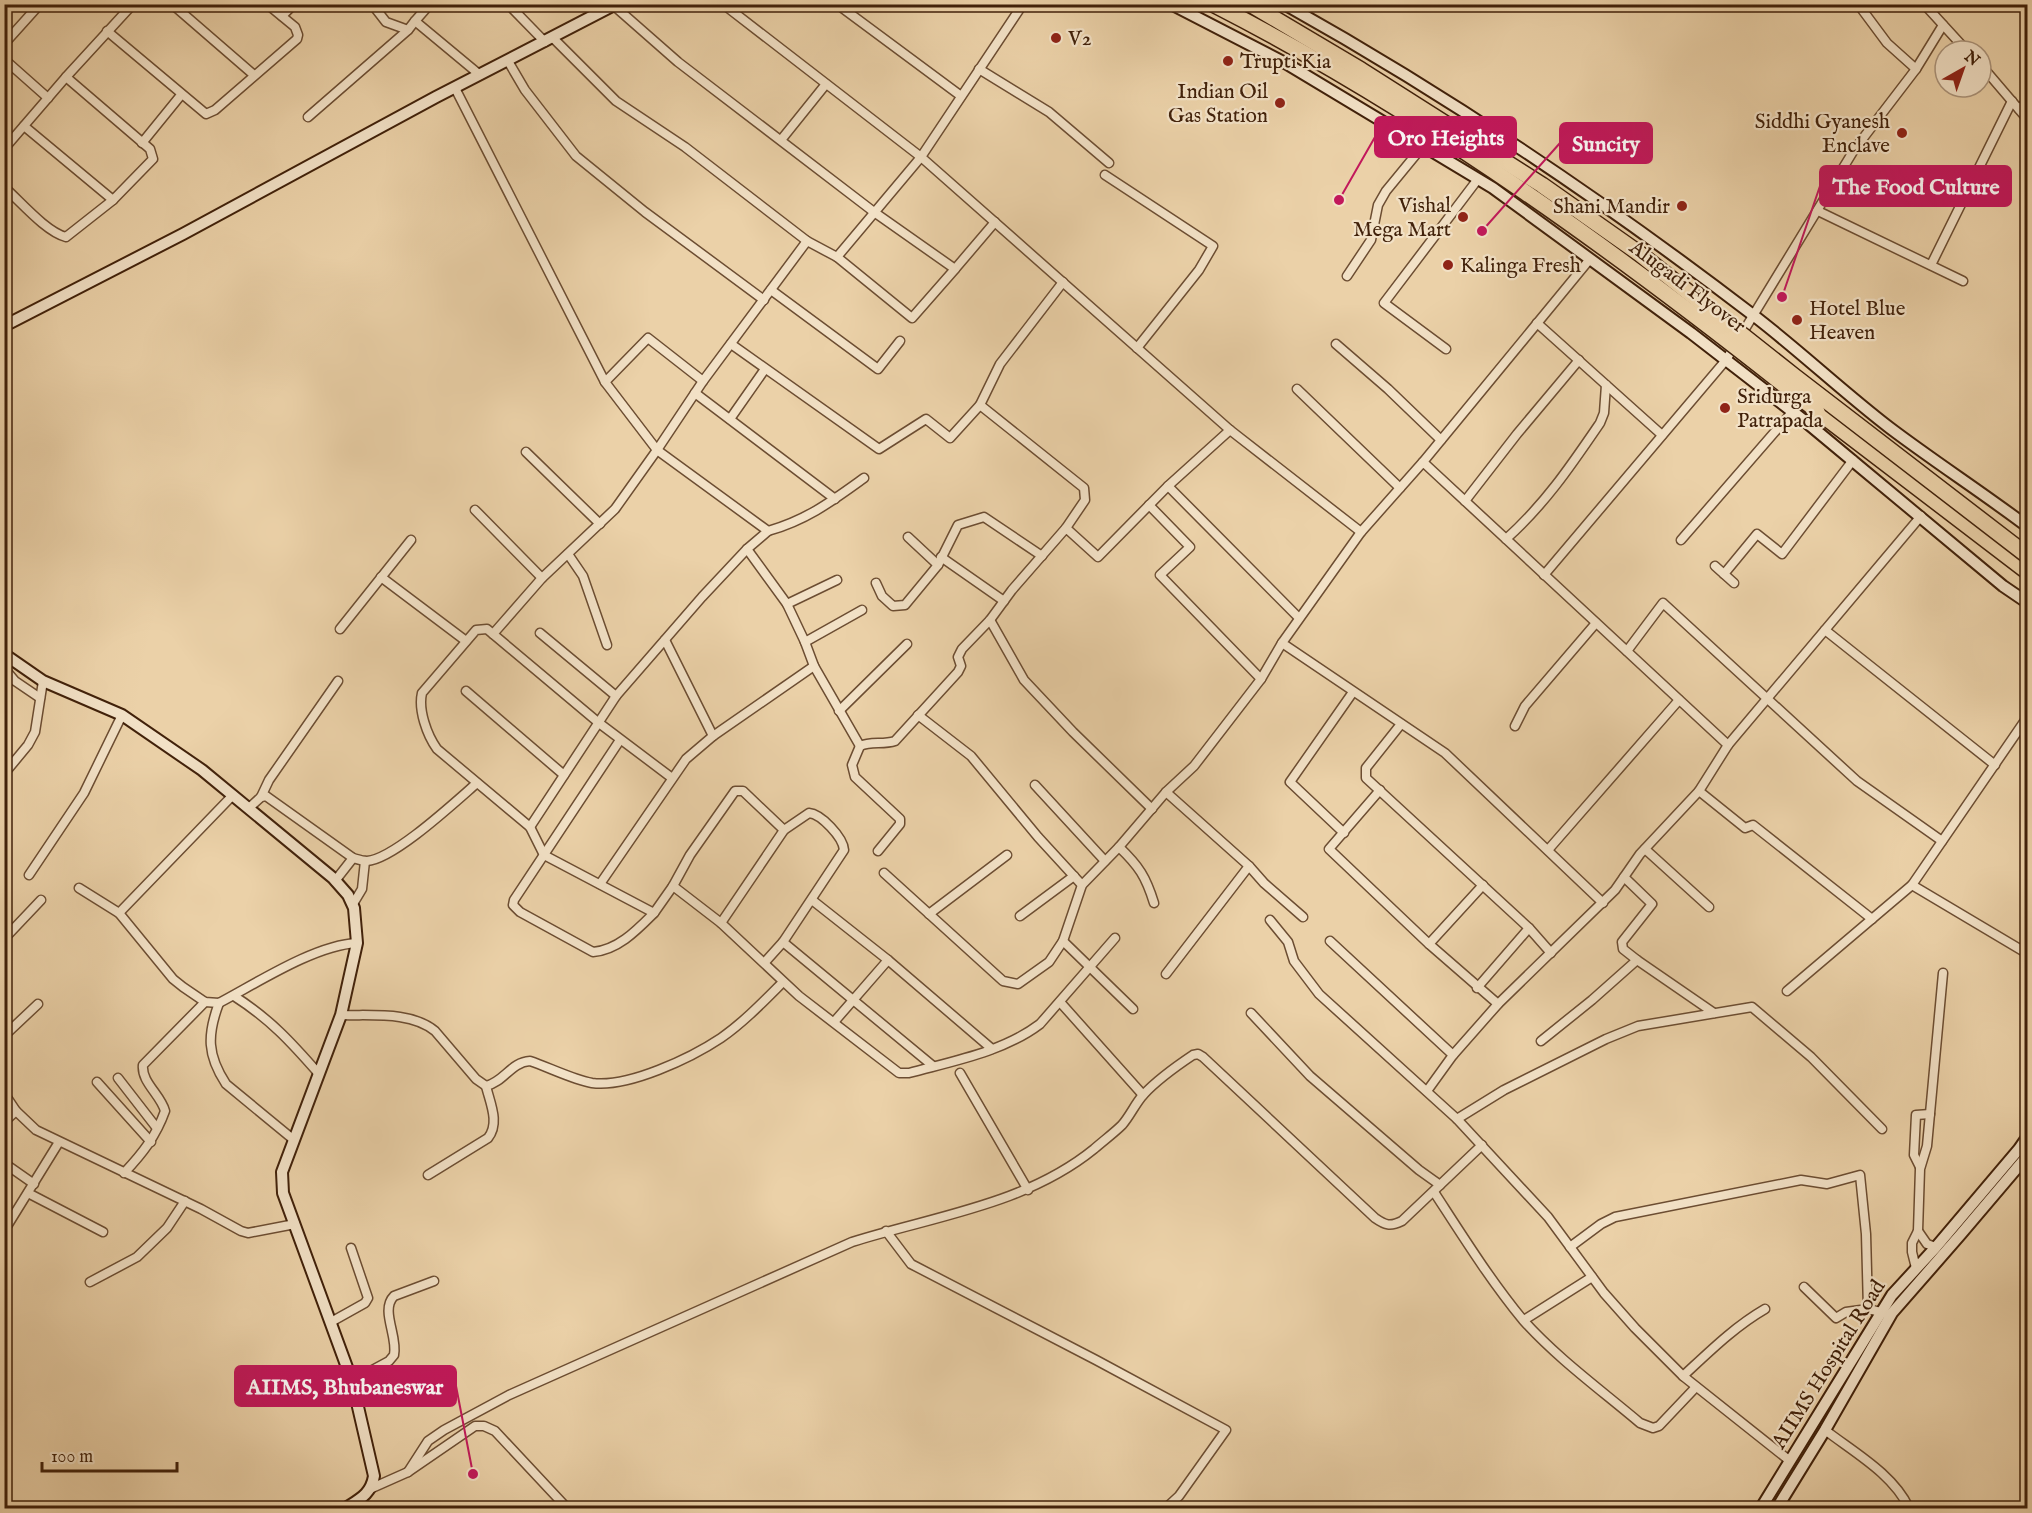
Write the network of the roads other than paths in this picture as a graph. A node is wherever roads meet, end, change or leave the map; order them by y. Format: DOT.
graph roads {
  1 [pos="133,4"];
  2 [pos="172,4"];
  3 [pos="267,4"];
  4 [pos="294,4"];
  5 [pos="372,4"];
  6 [pos="430,4"];
  7 [pos="508,4"];
  8 [pos="723,4"];
  9 [pos="837,4"];
  10 [pos="1023,4"];
  11 [pos="1171,4"];
  12 [pos="1214,4"];
  13 [pos="1250,4"];
  14 [pos="1284,4"];
  15 [pos="1858,4"];
  16 [pos="1924,4"];
  17 [pos="613,5"];
  18 [pos="37,6"];
  19 [pos="282,16"];
  20 [pos="415,21"];
  21 [pos="1943,26"];
  22 [pos="408,30"];
  23 [pos="107,31"];
  24 [pos="1955,39"];
  25 [pos="549,40"];
  26 [pos="4,44"];
  27 [pos="4,59"];
  28 [pos="508,61"];
  29 [pos="979,69"];
  30 [pos="1916,69"];
  31 [pos="254,75"];
  32 [pos="480,75"];
  33 [pos="66,77"];
  34 [pos="1993,80"];
  35 [pos="826,84"];
  36 [pos="454,88"];
  37 [pos="181,95"];
  38 [pos="961,96"];
  39 [pos="48,98"];
  40 [pos="2012,101"];
  41 [pos="2028,101"];
  42 [pos="2019,109"];
  43 [pos="308,117"];
  44 [pos="2028,120"];
  45 [pos="24,126"];
  46 [pos="781,140"];
  47 [pos="142,142"];
  48 [pos="1423,146"];
  49 [pos="4,149"];
  50 [pos="921,157"];
  51 [pos="1109,163"];
  52 [pos="1105,175"];
  53 [pos="1478,179"];
  54 [pos="4,187"];
  55 [pos="113,200"];
  56 [pos="1818,211"];
  57 [pos="874,212"];
  58 [pos="995,222"];
  59 [pos="807,241"];
  60 [pos="837,257"];
  61 [pos="1590,259"];
  62 [pos="1931,265"];
  63 [pos="955,269"];
  64 [pos="1347,276"];
  65 [pos="1963,281"];
  66 [pos="1063,282"];
  67 [pos="771,290"];
  68 [pos="764,300"];
  69 [pos="1754,315"];
  70 [pos="1537,323"];
  71 [pos="4,326"];
  72 [pos="900,341"];
  73 [pos="731,344"];
  74 [pos="1336,344"];
  75 [pos="1137,348"];
  76 [pos="1446,349"];
  77 [pos="1579,360"];
  78 [pos="1726,360"];
  79 [pos="765,369"];
  80 [pos="703,381"];
  81 [pos="605,382"];
  82 [pos="1606,385"];
  83 [pos="1297,389"];
  84 [pos="696,393"];
  85 [pos="980,405"];
  86 [pos="1793,411"];
  87 [pos="730,419"];
  88 [pos="1230,430"];
  89 [pos="1662,435"];
  90 [pos="1441,440"];
  91 [pos="657,450"];
  92 [pos="526,452"];
  93 [pos="1853,460"];
  94 [pos="1423,462"];
  95 [pos="864,478"];
  96 [pos="1168,486"];
  97 [pos="1400,488"];
  98 [pos="836,499"];
  99 [pos="1464,501"];
  100 [pos="1149,505"];
  101 [pos="476,510"];
  102 [pos="1921,516"];
  103 [pos="600,524"];
  104 [pos="2028,527"];
  105 [pos="1066,528"];
  106 [pos="768,531"];
  107 [pos="1362,532"];
  108 [pos="908,537"];
  109 [pos="1506,539"];
  110 [pos="411,540"];
  111 [pos="1681,540"];
  112 [pos="747,549"];
  113 [pos="568,554"];
  114 [pos="1041,556"];
  115 [pos="2028,556"];
  116 [pos="940,561"];
  117 [pos="1715,566"];
  118 [pos="2028,572"];
  119 [pos="1724,574"];
  120 [pos="1544,575"];
  121 [pos="381,578"];
  122 [pos="542,578"];
  123 [pos="837,580"];
  124 [pos="876,583"];
  125 [pos="1734,583"];
  126 [pos="1004,601"];
  127 [pos="2028,603"];
  128 [pos="787,604"];
  129 [pos="862,610"];
  130 [pos="1299,618"];
  131 [pos="990,620"];
  132 [pos="1596,623"];
  133 [pos="340,629"];
  134 [pos="1825,630"];
  135 [pos="540,633"];
  136 [pos="493,634"];
  137 [pos="466,640"];
  138 [pos="665,640"];
  139 [pos="805,642"];
  140 [pos="1282,643"];
  141 [pos="907,644"];
  142 [pos="607,645"];
  143 [pos="1627,651"];
  144 [pos="4,654"];
  145 [pos="814,666"];
  146 [pos="6,674"];
  147 [pos="1261,680"];
  148 [pos="43,681"];
  149 [pos="338,681"];
  150 [pos="466,691"];
  151 [pos="1353,692"];
  152 [pos="616,696"];
  153 [pos="40,698"];
  154 [pos="1768,698"];
  155 [pos="1679,700"];
  156 [pos="839,711"];
  157 [pos="122,715"];
  158 [pos="918,716"];
  159 [pos="2028,716"];
  160 [pos="599,723"];
  161 [pos="1401,724"];
  162 [pos="1515,726"];
  163 [pos="713,736"];
  164 [pos="620,740"];
  165 [pos="1728,745"];
  166 [pos="860,746"];
  167 [pos="1995,765"];
  168 [pos="4,774"];
  169 [pos="564,775"];
  170 [pos="672,778"];
  171 [pos="477,783"];
  172 [pos="1035,786"];
  173 [pos="1380,790"];
  174 [pos="1166,792"];
  175 [pos="1699,792"];
  176 [pos="233,795"];
  177 [pos="261,797"];
  178 [pos="249,808"];
  179 [pos="1152,809"];
  180 [pos="530,827"];
  181 [pos="784,830"];
  182 [pos="1344,833"];
  183 [pos="1942,841"];
  184 [pos="1119,847"];
  185 [pos="1645,849"];
  186 [pos="1548,850"];
  187 [pos="878,851"];
  188 [pos="544,855"];
  189 [pos="1007,855"];
  190 [pos="353,858"];
  191 [pos="365,861"];
  192 [pos="1105,861"];
  193 [pos="1249,866"];
  194 [pos="884,873"];
  195 [pos="29,875"];
  196 [pos="1074,876"];
  197 [pos="1624,877"];
  198 [pos="335,881"];
  199 [pos="600,884"];
  200 [pos="1082,885"];
  201 [pos="1483,885"];
  202 [pos="1912,885"];
  203 [pos="673,886"];
  204 [pos="79,888"];
  205 [pos="41,900"];
  206 [pos="812,900"];
  207 [pos="1154,903"];
  208 [pos="1603,903"];
  209 [pos="353,904"];
  210 [pos="1709,907"];
  211 [pos="119,913"];
  212 [pos="654,913"];
  213 [pos="929,914"];
  214 [pos="1020,915"];
  215 [pos="1303,917"];
  216 [pos="1872,919"];
  217 [pos="1270,921"];
  218 [pos="721,923"];
  219 [pos="1529,928"];
  220 [pos="1115,938"];
  221 [pos="4,939"];
  222 [pos="1063,941"];
  223 [pos="1330,941"];
  224 [pos="783,942"];
  225 [pos="357,943"];
  226 [pos="1429,944"];
  227 [pos="1551,953"];
  228 [pos="2028,954"];
  229 [pos="888,960"];
  230 [pos="1637,960"];
  231 [pos="765,962"];
  232 [pos="1091,968"];
  233 [pos="1942,973"];
  234 [pos="1166,974"];
  235 [pos="783,982"];
  236 [pos="1477,988"];
  237 [pos="1787,991"];
  238 [pos="234,996"];
  239 [pos="853,1000"];
  240 [pos="205,1002"];
  241 [pos="1060,1002"];
  242 [pos="38,1004"];
  243 [pos="219,1004"];
  244 [pos="1498,1004"];
  245 [pos="1133,1009"];
  246 [pos="1251,1013"];
  247 [pos="1714,1013"];
  248 [pos="341,1015"];
  249 [pos="834,1022"];
  250 [pos="4,1036"];
  251 [pos="1541,1041"];
  252 [pos="992,1049"];
  253 [pos="1453,1055"];
  254 [pos="933,1066"];
  255 [pos="960,1073"];
  256 [pos="319,1074"];
  257 [pos="118,1078"];
  258 [pos="97,1082"];
  259 [pos="486,1086"];
  260 [pos="1427,1091"];
  261 [pos="4,1093"];
  262 [pos="1143,1095"];
  263 [pos="16,1111"];
  264 [pos="1930,1114"];
  265 [pos="1457,1119"];
  266 [pos="4,1122"];
  267 [pos="156,1127"];
  268 [pos="1882,1129"];
  269 [pos="2028,1136"];
  270 [pos="294,1140"];
  271 [pos="59,1142"];
  272 [pos="151,1142"];
  273 [pos="1482,1145"];
  274 [pos="2028,1155"];
  275 [pos="4,1163"];
  276 [pos="1920,1169"];
  277 [pos="124,1173"];
  278 [pos="428,1175"];
  279 [pos="34,1184"];
  280 [pos="1437,1189"];
  281 [pos="1028,1190"];
  282 [pos="28,1193"];
  283 [pos="184,1201"];
  284 [pos="295,1224"];
  285 [pos="4,1231"];
  286 [pos="886,1231"];
  287 [pos="1918,1231"];
  288 [pos="103,1232"];
  289 [pos="1570,1247"];
  290 [pos="1936,1247"];
  291 [pos="351,1248"];
  292 [pos="1916,1268"];
  293 [pos="1592,1277"];
  294 [pos="434,1281"];
  295 [pos="90,1282"];
  296 [pos="1804,1287"];
  297 [pos="1765,1309"];
  298 [pos="1868,1310"];
  299 [pos="1886,1313"];
  300 [pos="1524,1320"];
  301 [pos="331,1322"];
  302 [pos="1683,1376"];
  303 [pos="352,1381"];
  304 [pos="1696,1387"];
  305 [pos="1825,1430"];
  306 [pos="1790,1461"];
  307 [pos="408,1472"];
  308 [pos="372,1488"];
  309 [pos="346,1509"];
  310 [pos="567,1509"];
  311 [pos="1166,1509"];
  312 [pos="1761,1509"];
  313 [pos="1777,1509"];
  314 [pos="1909,1509"];
  1 -- 23 [label="street"];
  2 -- 31 [label="street"];
  3 -- 19 [label="street"];
  4 -- 19 [label="street"];
  5 -- 22 [label="street"];
  6 -- 20 [label="street"];
  7 -- 25 [label="street"];
  8 -- 35 [label="street"];
  9 -- 38 [label="street"];
  10 -- 29 [label="street"];
  11 -- 48 [label="street"];
  12 -- 118 [label="highway, Alugadi Flyover, bridge"];
  13 -- 115 [label="highway, Alugadi Flyover, bridge"];
  14 -- 69 [label="street"];
  15 -- 30 [label="street"];
  16 -- 21 [label="street"];
  17 -- 25 [label="street"];
  17 -- 46 [label="street"];
  18 -- 26 [label="street"];
  19 -- 31 [label="street"];
  20 -- 22 [label="street"];
  20 -- 32 [label="street"];
  21 -- 24 [label="street"];
  21 -- 30 [label="street"];
  22 -- 43 [label="street"];
  23 -- 33 [label="street"];
  23 -- 37 [label="street"];
  25 -- 28 [label="street"];
  25 -- 59 [label="street"];
  27 -- 39 [label="street"];
  28 -- 32 [label="street"];
  28 -- 68 [label="street"];
  29 -- 38 [label="street"];
  29 -- 51 [label="street"];
  30 -- 56 [label="street"];
  31 -- 37 [label="street"];
  32 -- 36 [label="street"];
  33 -- 39 [label="street"];
  33 -- 47 [label="street"];
  34 -- 40 [label="street"];
  35 -- 46 [label="street"];
  35 -- 50 [label="street"];
  36 -- 71 [label="street"];
  36 -- 81 [label="street"];
  37 -- 47 [label="street"];
  38 -- 50 [label="street"];
  39 -- 45 [label="street"];
  40 -- 42 [label="street"];
  40 -- 62 [label="street"];
  41 -- 42 [label="street"];
  42 -- 44 [label="street"];
  45 -- 49 [label="street"];
  45 -- 55 [label="street"];
  46 -- 57 [label="street"];
  47 -- 55 [label="street"];
  48 -- 53 [label="street"];
  48 -- 64 [label="street"];
  50 -- 57 [label="street"];
  50 -- 58 [label="street"];
  52 -- 75 [label="street"];
  53 -- 61 [label="street"];
  53 -- 76 [label="street"];
  54 -- 55 [label="street"];
  56 -- 62 [label="street"];
  56 -- 69 [label="street"];
  57 -- 60 [label="street"];
  57 -- 63 [label="street"];
  58 -- 63 [label="street"];
  58 -- 66 [label="street"];
  59 -- 60 [label="street"];
  59 -- 67 [label="street"];
  60 -- 63 [label="street"];
  61 -- 70 [label="street"];
  61 -- 78 [label="street"];
  62 -- 65 [label="street"];
  66 -- 75 [label="street"];
  66 -- 85 [label="street"];
  67 -- 68 [label="street"];
  67 -- 72 [label="street"];
  68 -- 73 [label="street"];
  69 -- 78 [label="street"];
  69 -- 104 [label="street"];
  70 -- 77 [label="street"];
  70 -- 90 [label="street"];
  73 -- 79 [label="street"];
  73 -- 80 [label="street"];
  74 -- 90 [label="street"];
  75 -- 88 [label="street"];
  77 -- 82 [label="street"];
  77 -- 99 [label="street"];
  78 -- 86 [label="street"];
  78 -- 89 [label="street"];
  79 -- 85 [label="street"];
  79 -- 87 [label="street"];
  80 -- 81 [label="street"];
  80 -- 84 [label="street"];
  81 -- 91 [label="street"];
  82 -- 89 [label="street"];
  82 -- 109 [label="street"];
  83 -- 97 [label="street"];
  84 -- 87 [label="street"];
  84 -- 91 [label="street"];
  85 -- 105 [label="street"];
  86 -- 93 [label="street"];
  86 -- 111 [label="street"];
  87 -- 98 [label="street"];
  88 -- 96 [label="street"];
  88 -- 107 [label="street"];
  89 -- 120 [label="street"];
  90 -- 94 [label="street"];
  91 -- 103 [label="street"];
  91 -- 106 [label="street"];
  92 -- 103 [label="street"];
  93 -- 102 [label="street"];
  93 -- 119 [label="street"];
  94 -- 97 [label="street"];
  94 -- 99 [label="street"];
  95 -- 98 [label="street"];
  96 -- 100 [label="street"];
  96 -- 130 [label="street"];
  97 -- 107 [label="street"];
  98 -- 106 [label="street"];
  99 -- 109 [label="street"];
  100 -- 105 [label="street"];
  100 -- 147 [label="street"];
  101 -- 122 [label="street"];
  102 -- 127 [label="street"];
  102 -- 134 [label="street"];
  103 -- 113 [label="street"];
  105 -- 114 [label="street"];
  106 -- 112 [label="street"];
  107 -- 130 [label="street"];
  108 -- 116 [label="street"];
  109 -- 120 [label="street"];
  110 -- 121 [label="street"];
  112 -- 128 [label="street"];
  112 -- 138 [label="street"];
  113 -- 122 [label="street"];
  113 -- 142 [label="street"];
  114 -- 116 [label="street"];
  114 -- 126 [label="street"];
  116 -- 124 [label="street"];
  116 -- 126 [label="street"];
  117 -- 119 [label="street"];
  119 -- 125 [label="street"];
  120 -- 132 [label="street"];
  121 -- 133 [label="street"];
  121 -- 137 [label="street"];
  122 -- 136 [label="street"];
  123 -- 128 [label="street"];
  126 -- 131 [label="street"];
  128 -- 139 [label="street"];
  129 -- 139 [label="street"];
  130 -- 140 [label="street"];
  131 -- 158 [label="street"];
  131 -- 179 [label="street"];
  132 -- 143 [label="street"];
  132 -- 162 [label="street"];
  134 -- 154 [label="street"];
  134 -- 167 [label="street"];
  135 -- 152 [label="street"];
  136 -- 137 [label="street"];
  136 -- 160 [label="street"];
  137 -- 171 [label="street"];
  138 -- 152 [label="street"];
  138 -- 163 [label="street"];
  139 -- 145 [label="street"];
  140 -- 147 [label="street"];
  140 -- 151 [label="street"];
  141 -- 156 [label="street"];
  143 -- 154 [label="street"];
  143 -- 155 [label="street"];
  144 -- 148 [label="street"];
  145 -- 156 [label="street"];
  145 -- 163 [label="street"];
  146 -- 153 [label="street"];
  147 -- 174 [label="street"];
  148 -- 153 [label="street"];
  148 -- 157 [label="street"];
  149 -- 177 [label="street"];
  150 -- 169 [label="street"];
  151 -- 161 [label="street"];
  151 -- 182 [label="street"];
  152 -- 160 [label="street"];
  153 -- 168 [label="street"];
  154 -- 165 [label="street"];
  154 -- 183 [label="street"];
  155 -- 165 [label="street"];
  155 -- 186 [label="street"];
  156 -- 166 [label="street"];
  157 -- 176 [label="street"];
  157 -- 195 [label="street"];
  158 -- 166 [label="street"];
  158 -- 196 [label="street"];
  159 -- 167 [label="street"];
  160 -- 164 [label="street"];
  160 -- 169 [label="street"];
  161 -- 173 [label="street"];
  161 -- 186 [label="street"];
  163 -- 170 [label="street"];
  164 -- 170 [label="street"];
  164 -- 188 [label="street"];
  165 -- 175 [label="street"];
  166 -- 187 [label="street"];
  167 -- 183 [label="street"];
  169 -- 180 [label="street"];
  170 -- 199 [label="street"];
  171 -- 180 [label="street"];
  171 -- 191 [label="street"];
  172 -- 192 [label="street"];
  173 -- 182 [label="street"];
  173 -- 201 [label="street"];
  174 -- 179 [label="street"];
  174 -- 193 [label="street"];
  175 -- 185 [label="street"];
  175 -- 216 [label="street"];
  176 -- 178 [label="street"];
  176 -- 211 [label="street"];
  177 -- 178 [label="street"];
  177 -- 190 [label="street"];
  178 -- 198 [label="street"];
  179 -- 184 [label="street"];
  180 -- 188 [label="street"];
  181 -- 203 [label="street"];
  181 -- 206 [label="street"];
  181 -- 218 [label="street"];
  182 -- 226 [label="street"];
  183 -- 202 [label="street"];
  184 -- 192 [label="street"];
  184 -- 207 [label="street"];
  185 -- 197 [label="street"];
  185 -- 210 [label="street"];
  186 -- 208 [label="street"];
  188 -- 199 [label="street"];
  188 -- 212 [label="street"];
  189 -- 213 [label="street"];
  190 -- 191 [label="street"];
  190 -- 198 [label="street"];
  191 -- 209 [label="street"];
  192 -- 200 [label="street"];
  193 -- 215 [label="street"];
  193 -- 234 [label="street"];
  194 -- 213 [label="street"];
  196 -- 200 [label="street"];
  196 -- 214 [label="street"];
  197 -- 208 [label="street"];
  197 -- 230 [label="street"];
  198 -- 209 [label="street"];
  199 -- 212 [label="street"];
  200 -- 222 [label="street"];
  201 -- 219 [label="street"];
  201 -- 226 [label="street"];
  202 -- 216 [label="street"];
  202 -- 228 [label="street"];
  203 -- 212 [label="street"];
  203 -- 218 [label="street"];
  204 -- 211 [label="street"];
  205 -- 221 [label="street"];
  206 -- 224 [label="street"];
  206 -- 229 [label="street"];
  208 -- 227 [label="street"];
  209 -- 225 [label="street"];
  211 -- 240 [label="street"];
  213 -- 222 [label="street"];
  216 -- 237 [label="street"];
  217 -- 260 [label="street"];
  218 -- 231 [label="street"];
  219 -- 227 [label="street"];
  219 -- 236 [label="street"];
  220 -- 232 [label="street"];
  222 -- 232 [label="street"];
  223 -- 253 [label="street"];
  224 -- 231 [label="street"];
  224 -- 239 [label="street"];
  225 -- 238 [label="street"];
  225 -- 248 [label="street"];
  226 -- 236 [label="street"];
  227 -- 244 [label="street"];
  229 -- 239 [label="street"];
  229 -- 252 [label="street"];
  230 -- 247 [label="street"];
  230 -- 251 [label="street"];
  231 -- 235 [label="street"];
  232 -- 241 [label="street"];
  232 -- 245 [label="street"];
  233 -- 264 [label="street"];
  235 -- 249 [label="street"];
  235 -- 259 [label="street"];
  236 -- 244 [label="street"];
  238 -- 243 [label="street"];
  238 -- 256 [label="street"];
  239 -- 249 [label="street"];
  239 -- 254 [label="street"];
  240 -- 243 [label="street"];
  240 -- 267 [label="street"];
  241 -- 252 [label="street"];
  241 -- 262 [label="street"];
  242 -- 250 [label="street"];
  243 -- 270 [label="street"];
  244 -- 253 [label="street"];
  246 -- 280 [label="street"];
  247 -- 265 [label="street"];
  247 -- 268 [label="street"];
  248 -- 256 [label="street"];
  248 -- 259 [label="street"];
  249 -- 254 [label="street"];
  252 -- 254 [label="street"];
  253 -- 260 [label="street"];
  255 -- 281 [label="street"];
  256 -- 270 [label="street"];
  257 -- 267 [label="street"];
  258 -- 272 [label="street"];
  259 -- 278 [label="street"];
  260 -- 265 [label="street"];
  261 -- 263 [label="street"];
  262 -- 280 [label="street"];
  262 -- 281 [label="street"];
  263 -- 266 [label="street"];
  263 -- 271 [label="street"];
  264 -- 276 [label="street"];
  264 -- 276 [label="street"];
  265 -- 273 [label="street"];
  267 -- 272 [label="street"];
  269 -- 290 [label="street, AIIMS Hospital Road"];
  270 -- 284 [label="street"];
  271 -- 277 [label="street"];
  271 -- 279 [label="street"];
  272 -- 277 [label="street"];
  273 -- 280 [label="street"];
  273 -- 289 [label="street"];
  274 -- 299 [label="street, AIIMS Hospital Road"];
  275 -- 279 [label="street"];
  276 -- 287 [label="street"];
  277 -- 283 [label="street"];
  279 -- 282 [label="street"];
  280 -- 300 [label="street"];
  281 -- 286 [label="street"];
  282 -- 285 [label="street"];
  282 -- 288 [label="street"];
  283 -- 284 [label="street"];
  283 -- 295 [label="street"];
  284 -- 301 [label="street"];
  286 -- 307 [label="street"];
  286 -- 311 [label="street"];
  287 -- 290 [label="street"];
  287 -- 292 [label="street"];
  289 -- 293 [label="street"];
  289 -- 298 [label="street"];
  290 -- 292 [label="street, AIIMS Hospital Road"];
  291 -- 301 [label="street"];
  292 -- 299 [label="street, AIIMS Hospital Road"];
  293 -- 300 [label="street"];
  293 -- 302 [label="street"];
  294 -- 303 [label="street"];
  296 -- 298 [label="street"];
  297 -- 302 [label="street"];
  298 -- 299 [label="street"];
  299 -- 305 [label="street, AIIMS Hospital Road"];
  299 -- 306 [label="street, AIIMS Hospital Road"];
  300 -- 304 [label="street"];
  301 -- 303 [label="street"];
  302 -- 304 [label="street"];
  303 -- 308 [label="street"];
  304 -- 306 [label="street"];
  305 -- 313 [label="street, AIIMS Hospital Road"];
  305 -- 314 [label="street"];
  306 -- 312 [label="street, AIIMS Hospital Road"];
  307 -- 308 [label="street"];
  307 -- 310 [label="street"];
  308 -- 309 [label="street"];
}
